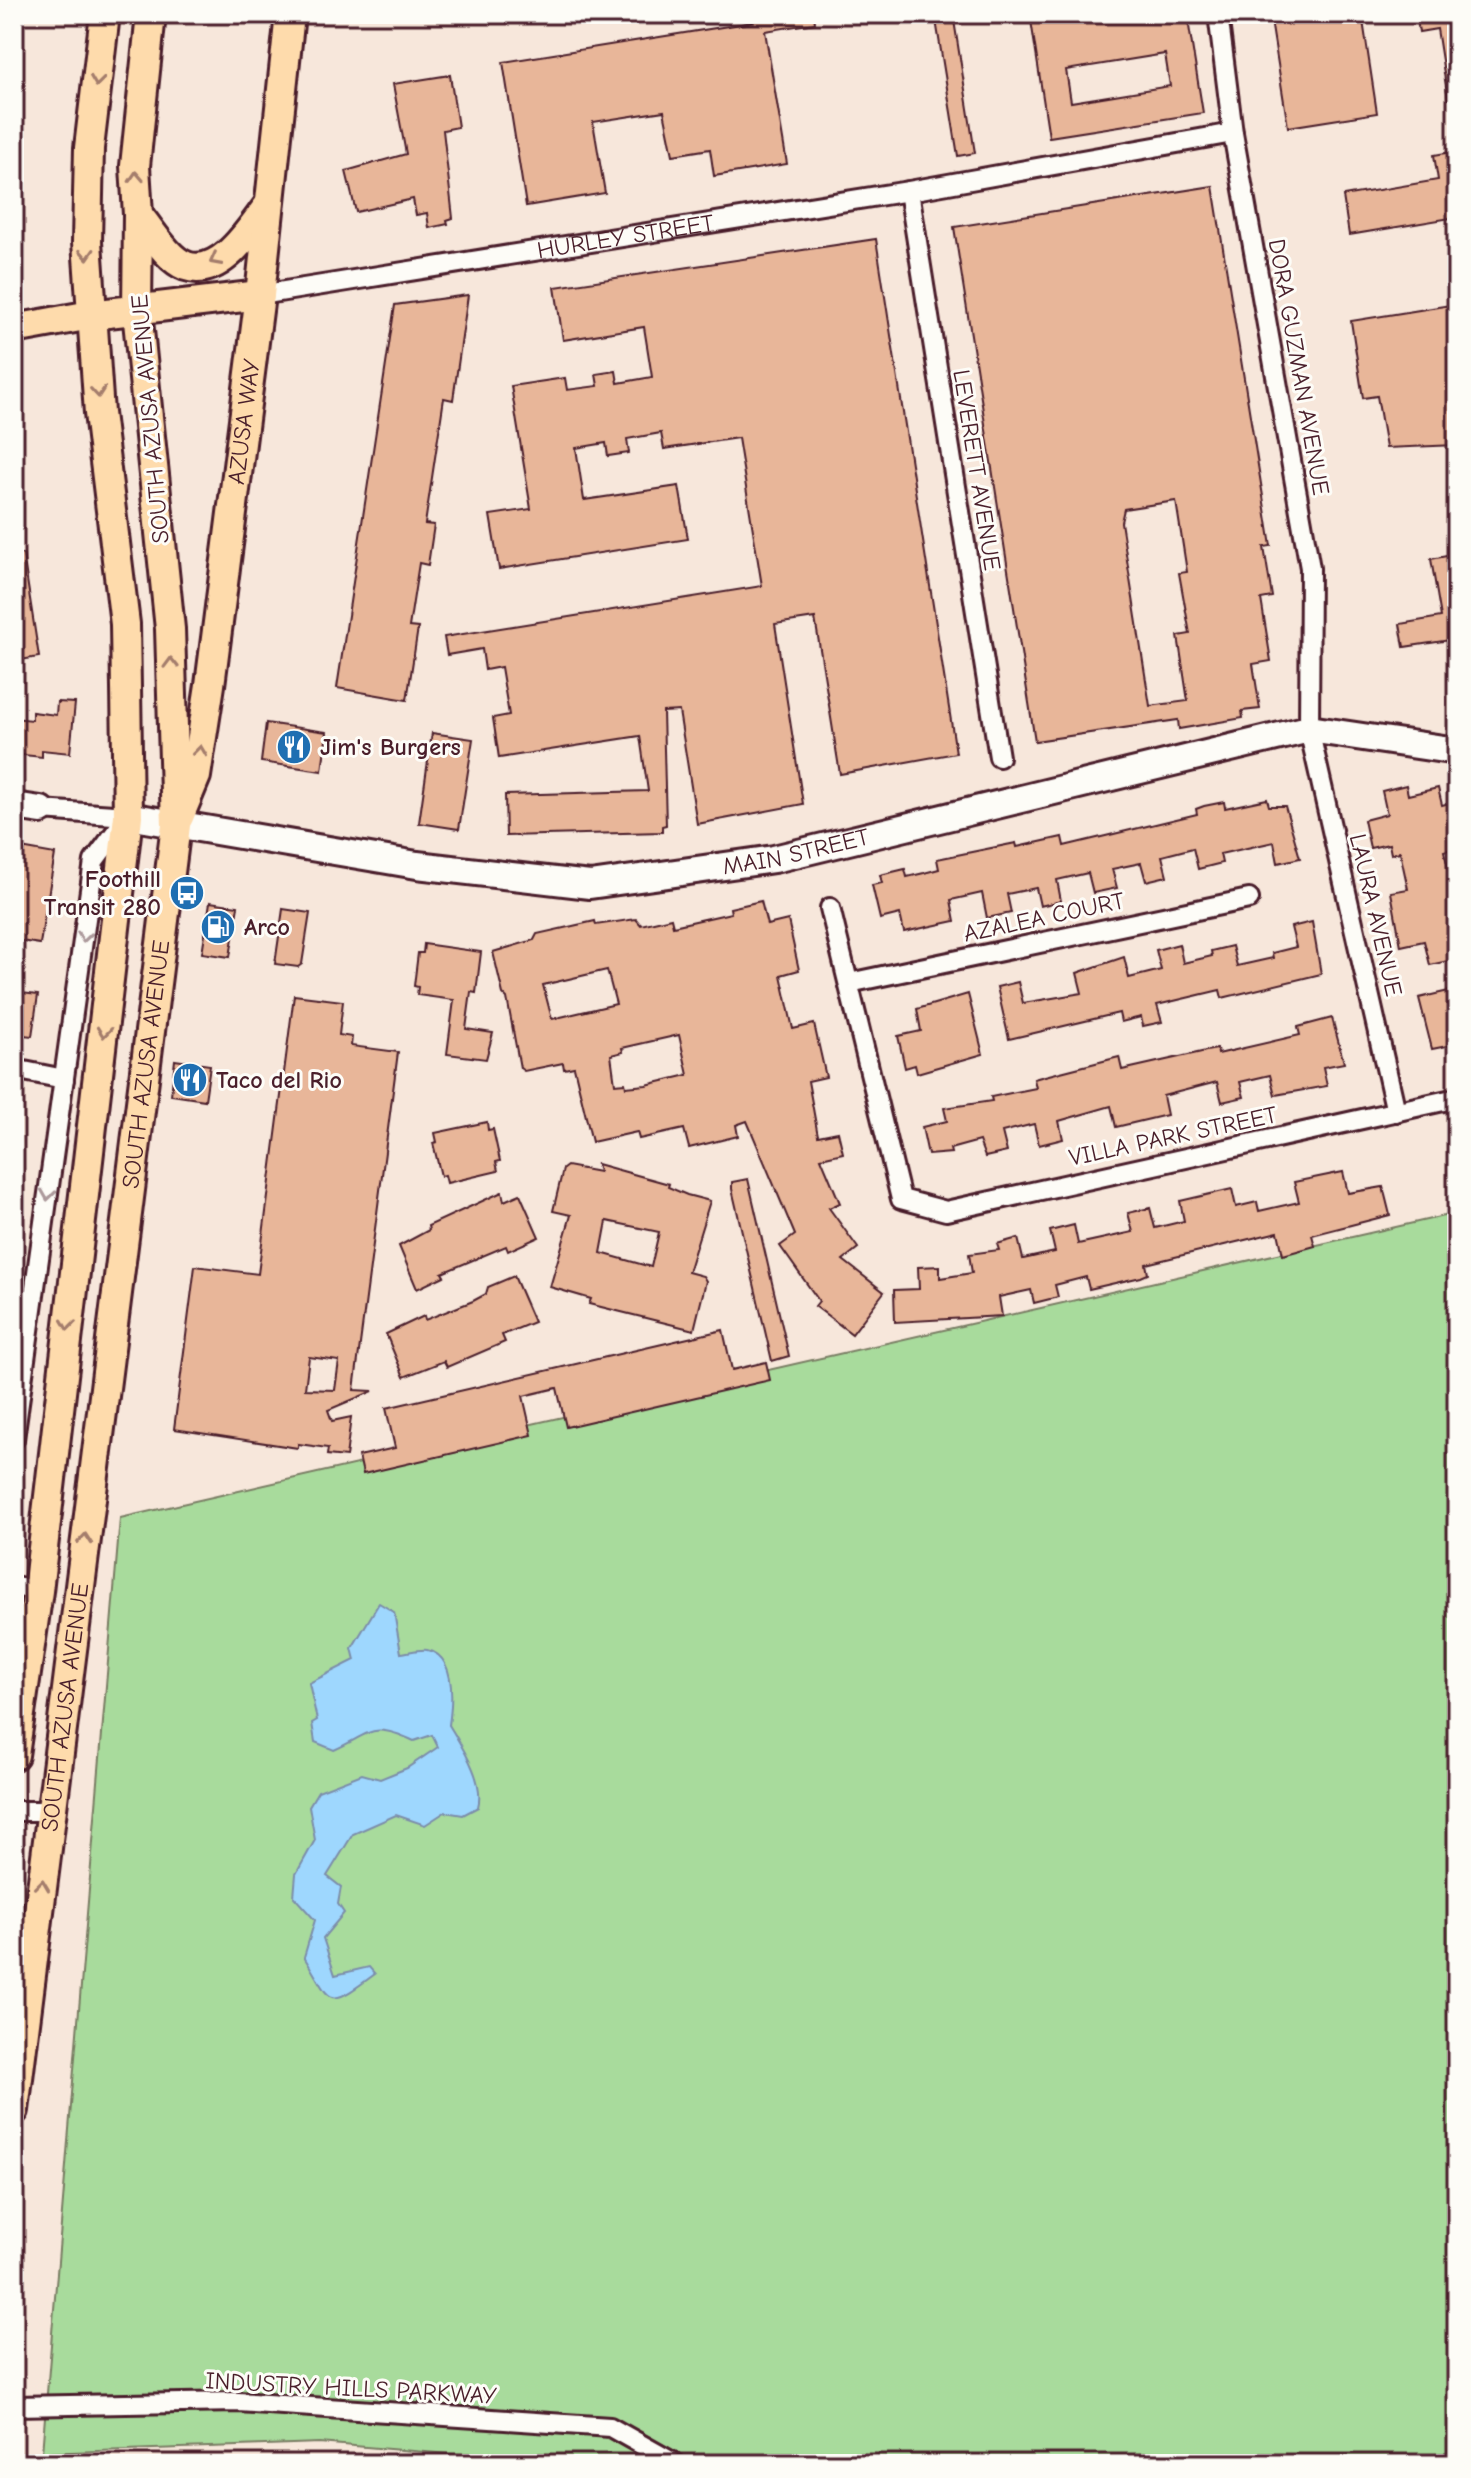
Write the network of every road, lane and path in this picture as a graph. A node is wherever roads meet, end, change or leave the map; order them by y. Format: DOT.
graph roads {
  1 [pos="105,14"];
  2 [pos="151,14"];
  3 [pos="290,14"];
  4 [pos="1218,14"];
  5 [pos="1233,133"];
  6 [pos="909,191"];
  7 [pos="269,205"];
  8 [pos="138,215"];
  9 [pos="260,295"];
  10 [pos="137,311"];
  11 [pos="91,315"];
  12 [pos="14,329"];
  13 [pos="1309,729"];
  14 [pos="1457,751"];
  15 [pos="999,757"];
  16 [pos="14,806"];
  17 [pos="41,810"];
  18 [pos="128,816"];
  19 [pos="176,825"];
  20 [pos="1249,899"];
  21 [pos="830,908"];
  22 [pos="849,983"];
  23 [pos="14,1069"];
  24 [pos="64,1079"];
  25 [pos="1457,1098"];
  26 [pos="1396,1112"];
  27 [pos="78,1247"];
  28 [pos="121,1253"];
  29 [pos="20,1346"];
  30 [pos="14,1439"];
  31 [pos="26,1588"];
  32 [pos="14,1755"];
  33 [pos="14,1811"];
  34 [pos="51,1811"];
  35 [pos="14,2110"];
  36 [pos="14,2406"];
  37 [pos="676,2464"];
  1 -- 11 [label="main road, SOUTH AZUSA AVENUE, one-way"];
  8 -- 2 [label="main road, SOUTH AZUSA AVENUE, one-way"];
  3 -- 7 [label="main road, AZUSA WAY"];
  4 -- 5 [label="street, DORA GUZMAN AVENUE"];
  5 -- 6 [label="street, HURLEY STREET"];
  5 -- 13 [label="street, DORA GUZMAN AVENUE"];
  6 -- 9 [label="street, HURLEY STREET"];
  6 -- 15 [label="street, LEVERETT AVENUE"];
  7 -- 8 [label="main road, one-way"];
  7 -- 9 [label="main road, AZUSA WAY"];
  8 -- 10 [label="main road, SOUTH AZUSA AVENUE"];
  9 -- 10 [label="main road, HURLEY STREET"];
  19 -- 9 [label="main road, AZUSA WAY, one-way"];
  10 -- 11 [label="main road, HURLEY STREET"];
  19 -- 10 [label="main road, SOUTH AZUSA AVENUE, one-way"];
  11 -- 12 [label="main road, HURLEY STREET"];
  11 -- 18 [label="main road, SOUTH AZUSA AVENUE, one-way"];
  13 -- 14 [label="street, MAIN STREET"];
  13 -- 19 [label="street, MAIN STREET"];
  13 -- 26 [label="street, LAURA AVENUE"];
  16 -- 17 [label="street"];
  17 -- 18 [label="street"];
  18 -- 19 [label="street, MAIN STREET"];
  18 -- 24 [label="street, one-way"];
  18 -- 27 [label="main road, SOUTH AZUSA AVENUE, one-way"];
  19 -- 28 [label="main road, SOUTH AZUSA AVENUE"];
  20 -- 22 [label="street, AZALEA COURT"];
  21 -- 22 [label="street"];
  22 -- 26 [label="street, VILLA PARK STREET"];
  23 -- 24 [label="street"];
  24 -- 29 [label="street, one-way"];
  25 -- 26 [label="street, VILLA PARK STREET"];
  27 -- 28 [label="main road"];
  27 -- 31 [label="main road, SOUTH AZUSA AVENUE, one-way"];
  34 -- 28 [label="main road, SOUTH AZUSA AVENUE, one-way"];
  29 -- 30 [label="street"];
  31 -- 32 [label="main road, SOUTH AZUSA AVENUE"];
  33 -- 34 [label="street"];
  35 -- 34 [label="main road, SOUTH AZUSA AVENUE, one-way"];
  36 -- 37 [label="street, INDUSTRY HILLS PARKWAY"];
}
